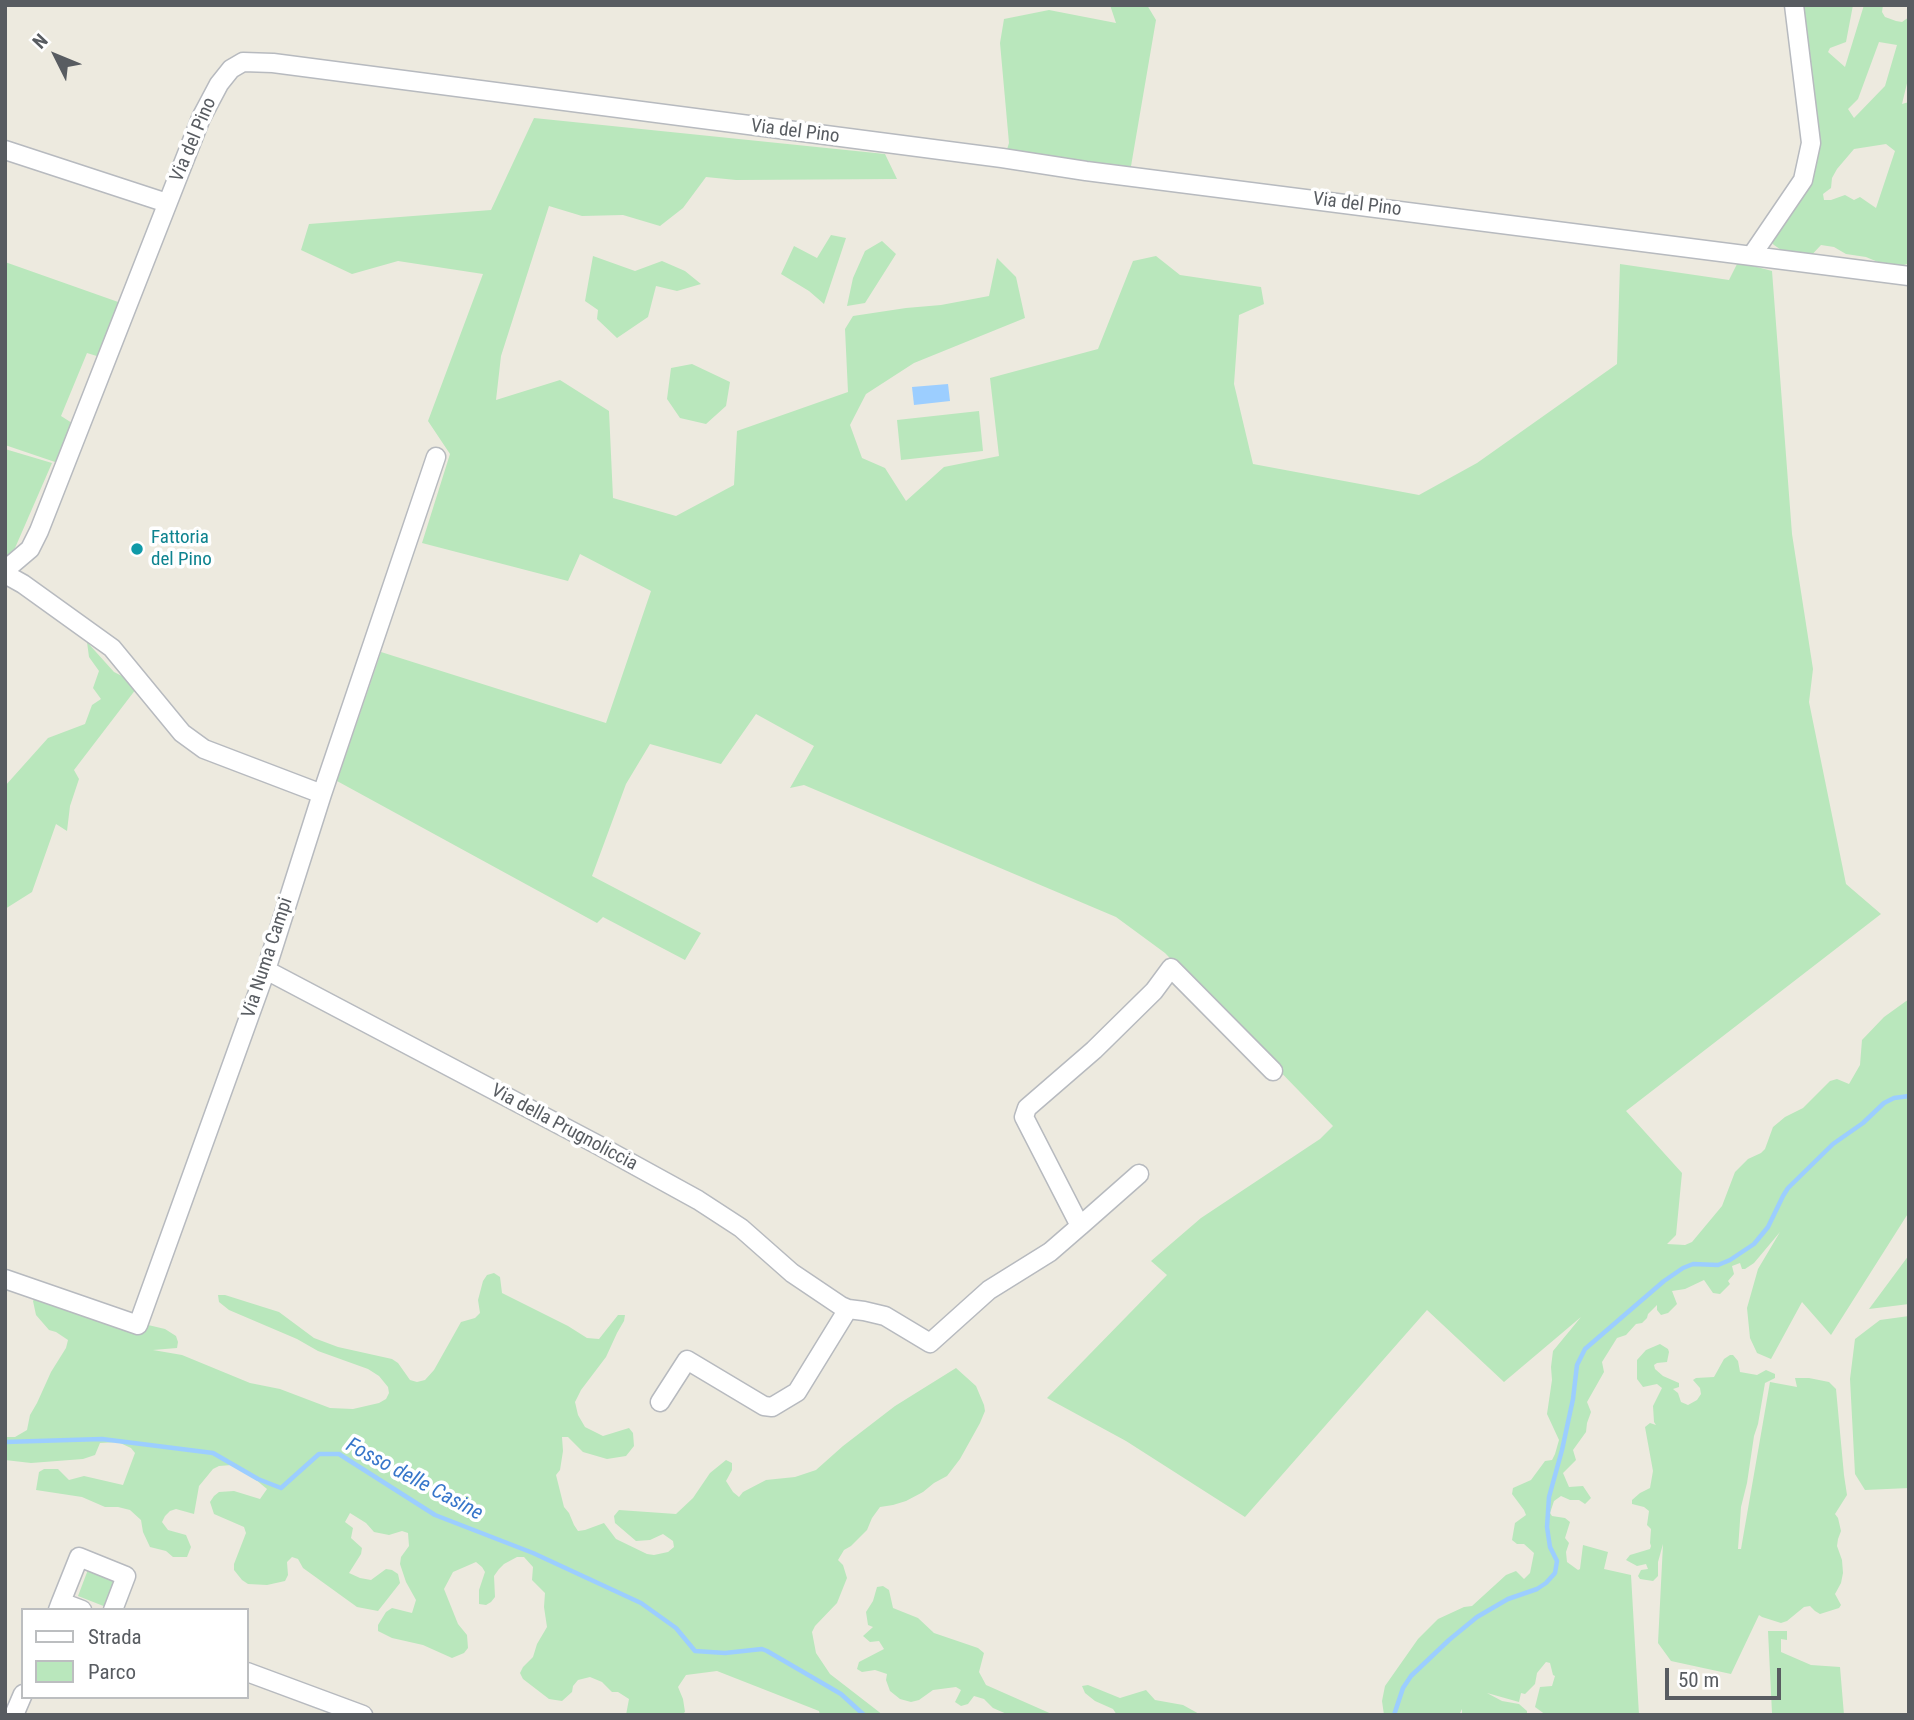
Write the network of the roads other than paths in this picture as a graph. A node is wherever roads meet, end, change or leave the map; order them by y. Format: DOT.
graph roads {
  1 [pos="1794,5"];
  2 [pos="5,150"];
  3 [pos="167,203"];
  4 [pos="1752,255"];
  5 [pos="1909,276"];
  6 [pos="436,457"];
  7 [pos="5,567"];
  8 [pos="5,574"];
  9 [pos="322,794"];
  10 [pos="265,970"];
  11 [pos="1273,1071"];
  12 [pos="1139,1174"];
  13 [pos="1080,1226"];
  14 [pos="5,1279"];
  15 [pos="848,1309"];
  16 [pos="660,1402"];
  17 [pos="60,1606"];
  18 [pos="114,1608"];
  19 [pos="248,1672"];
  20 [pos="21,1699"];
  21 [pos="14,1715"];
  22 [pos="363,1715"];
  1 -- 4 [label="street"];
  2 -- 3 [label="street"];
  3 -- 4 [label="street, Via del Pino"];
  3 -- 7 [label="street, Via del Pino"];
  4 -- 5 [label="street, Via del Pino"];
  6 -- 9 [label="street, Via Numa Campi"];
  8 -- 9 [label="street"];
  9 -- 10 [label="street, Via Numa Campi"];
  10 -- 14 [label="street, Via Numa Campi"];
  10 -- 15 [label="street, Via della Prugnoliccia"];
  11 -- 13 [label="street"];
  12 -- 13 [label="street, Via della Prugnoliccia"];
  13 -- 15 [label="street, Via della Prugnoliccia"];
  15 -- 16 [label="street"];
  17 -- 18 [label="street"];
  19 -- 22 [label="street"];
  20 -- 21 [label="street"];
}
